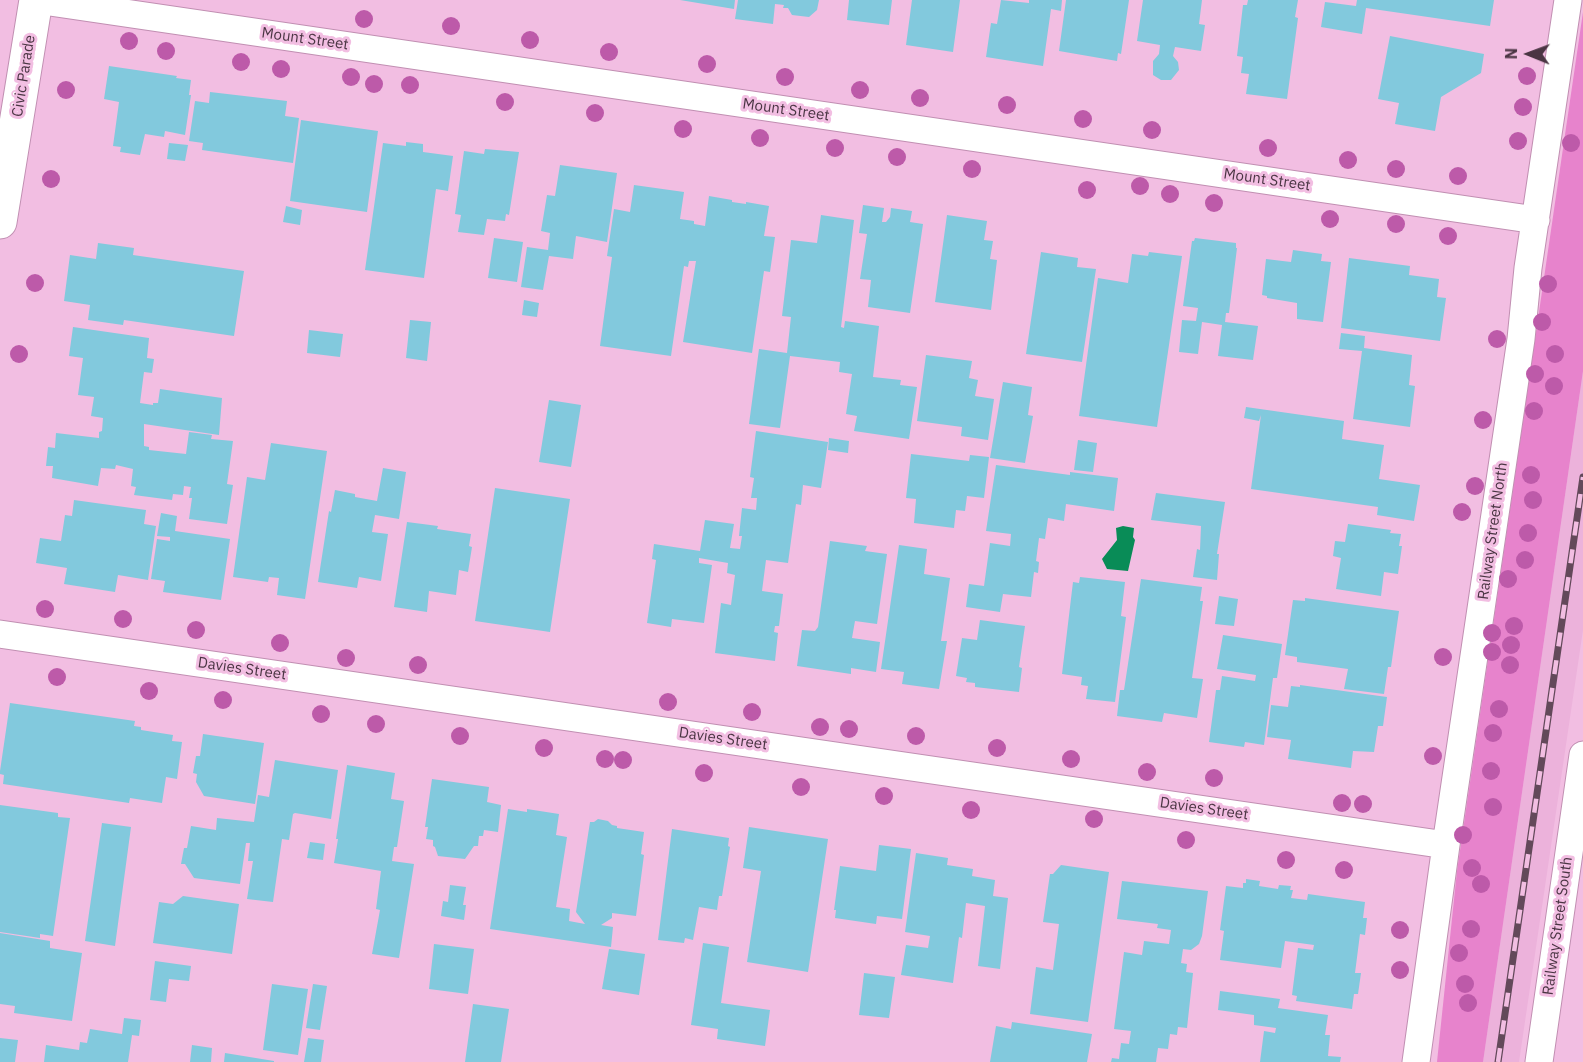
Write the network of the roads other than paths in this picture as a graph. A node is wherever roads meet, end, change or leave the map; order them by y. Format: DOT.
graph roads {
  1 [pos="36,0"];
  2 [pos="1569,0"];
  3 [pos="1536,219"];
  4 [pos="0,222"];
  5 [pos="0,634"];
  6 [pos="1583,754"];
  7 [pos="1446,844"];
  8 [pos="1575,864"];
  9 [pos="1416,1062"];
  10 [pos="1539,1062"];
  1 -- 3 [label="street, Mount Street"];
  1 -- 4 [label="street, Civic Parade"];
  2 -- 3 [label="street, Railway Street North"];
  3 -- 7 [label="street, Railway Street North"];
  5 -- 7 [label="street, Davies Street"];
  6 -- 8 [label="street, Railway Street South"];
  7 -- 9 [label="street, Railway Street North"];
  8 -- 10 [label="street, Railway Street South"];
}
